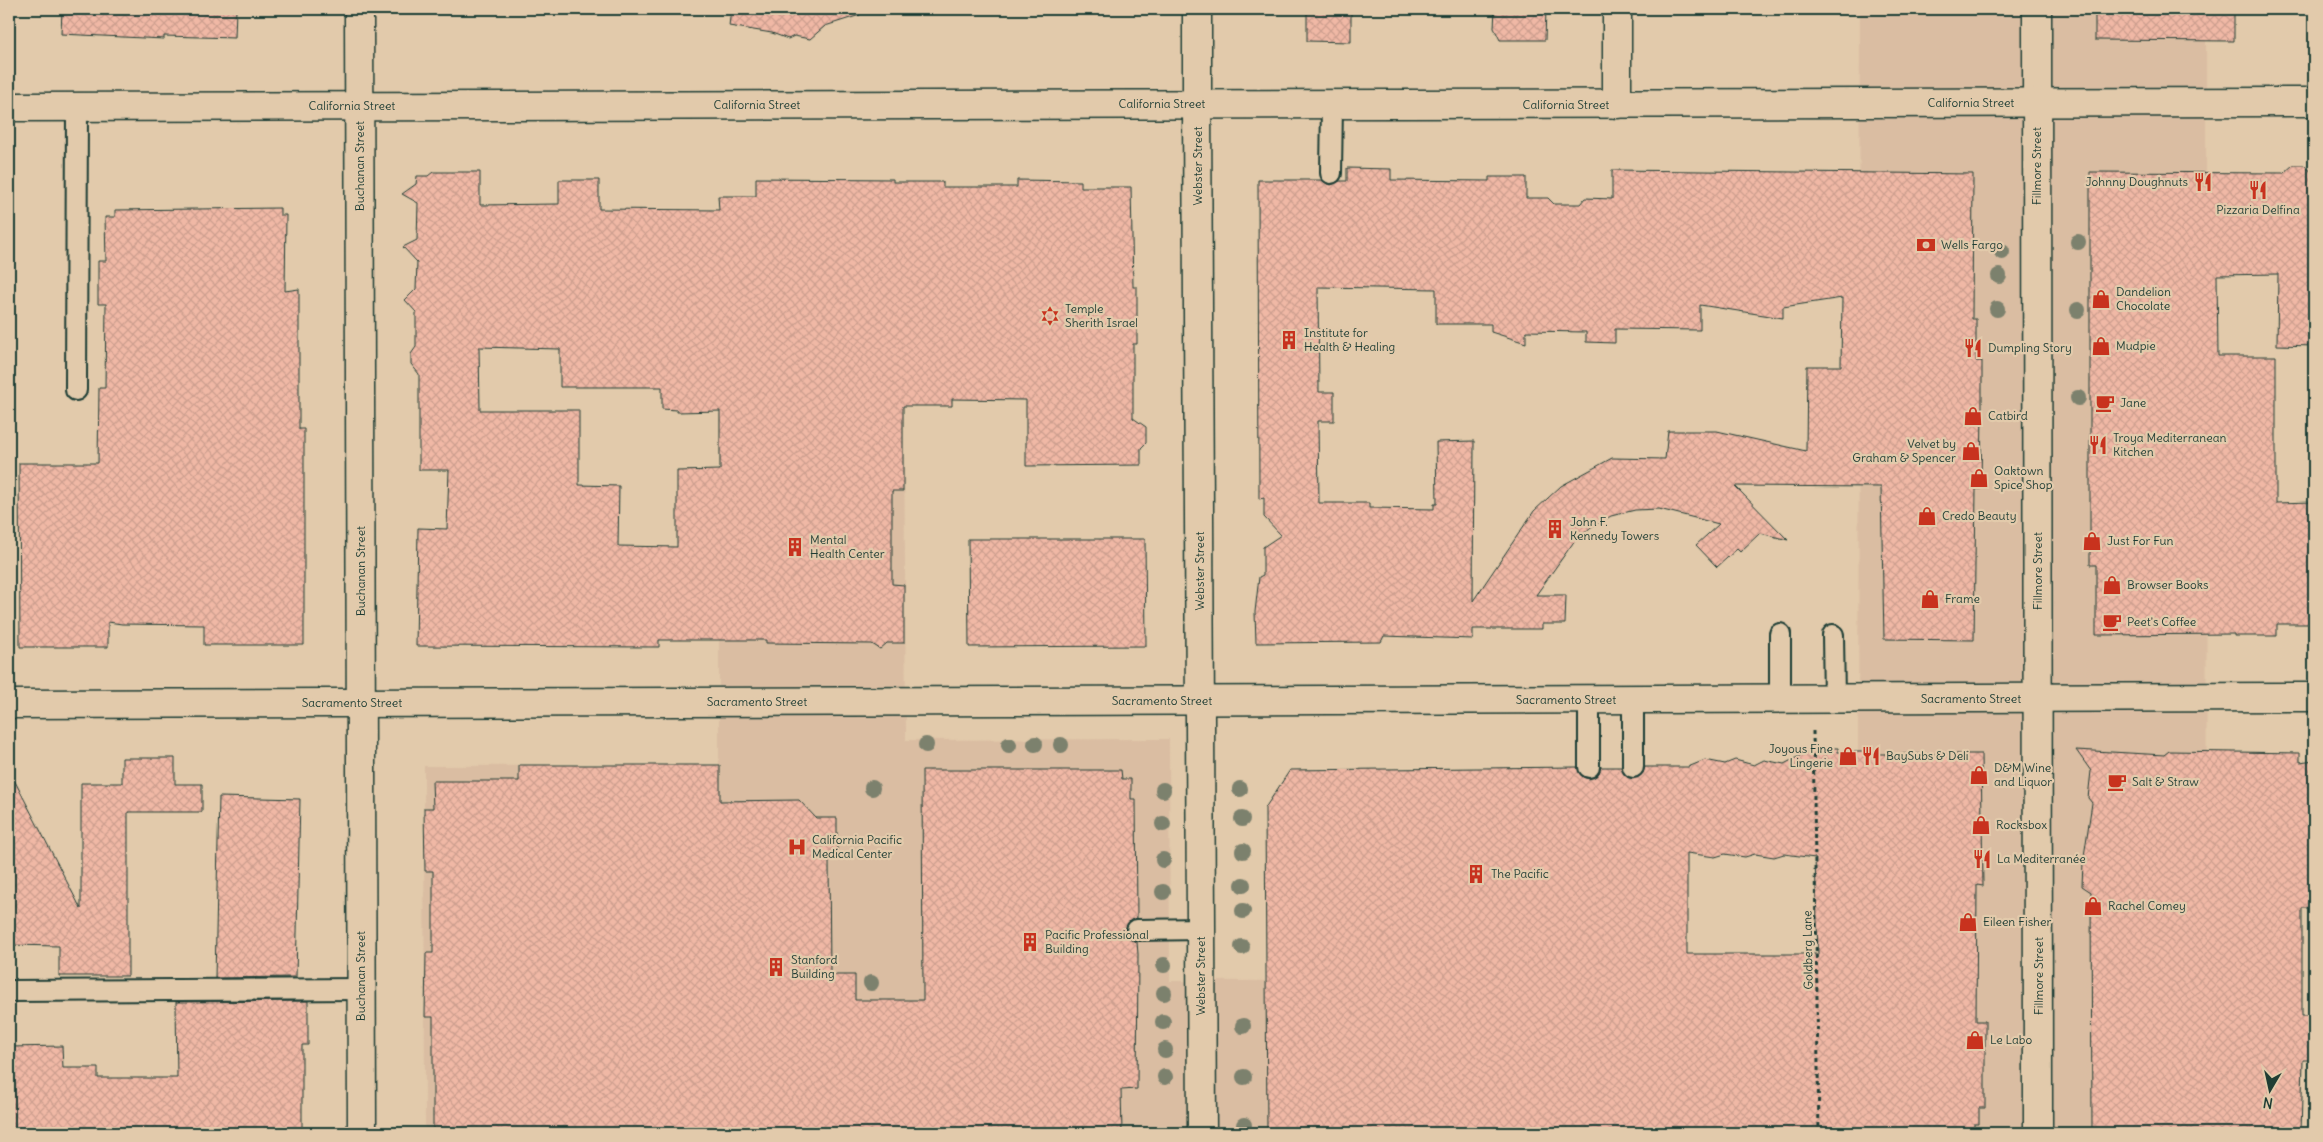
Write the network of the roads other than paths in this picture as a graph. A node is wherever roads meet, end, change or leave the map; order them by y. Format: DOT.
graph roads {
  1 [pos="359,9"];
  2 [pos="1197,9"];
  3 [pos="1618,9"];
  4 [pos="2037,9"];
  5 [pos="2038,102"];
  6 [pos="2314,102"];
  7 [pos="1197,104"];
  8 [pos="1617,104"];
  9 [pos="1332,105"];
  10 [pos="77,106"];
  11 [pos="360,106"];
  12 [pos="9,107"];
  13 [pos="1331,173"];
  14 [pos="76,390"];
  15 [pos="1780,634"];
  16 [pos="1833,635"];
  17 [pos="2314,697"];
  18 [pos="1780,699"];
  19 [pos="2038,699"];
  20 [pos="1589,700"];
  21 [pos="1633,700"];
  22 [pos="1834,700"];
  23 [pos="1200,701"];
  24 [pos="361,702"];
  25 [pos="9,704"];
  26 [pos="1589,767"];
  27 [pos="1633,767"];
  28 [pos="1201,929"];
  29 [pos="1137,930"];
  30 [pos="361,989"];
  31 [pos="9,991"];
  32 [pos="362,1133"];
  33 [pos="1202,1133"];
  34 [pos="2038,1133"];
  1 -- 11 [label="street, Buchanan Street"];
  2 -- 7 [label="street, Webster Street"];
  3 -- 8 [label="street"];
  4 -- 5 [label="street, Fillmore Street"];
  5 -- 6 [label="street, California Street"];
  5 -- 8 [label="street, California Street"];
  5 -- 19 [label="street, Fillmore Street"];
  7 -- 9 [label="street, California Street"];
  7 -- 11 [label="street, California Street"];
  7 -- 23 [label="street, Webster Street"];
  8 -- 9 [label="street, California Street"];
  9 -- 13 [label="lane"];
  10 -- 11 [label="street, California Street"];
  10 -- 12 [label="street, California Street"];
  10 -- 14 [label="lane"];
  11 -- 24 [label="street, Buchanan Street"];
  15 -- 18 [label="lane"];
  16 -- 22 [label="lane"];
  17 -- 19 [label="street, Sacramento Street"];
  18 -- 21 [label="street, Sacramento Street"];
  18 -- 22 [label="street, Sacramento Street"];
  19 -- 22 [label="street, Sacramento Street"];
  19 -- 34 [label="street, Fillmore Street"];
  20 -- 21 [label="street, Sacramento Street"];
  20 -- 23 [label="street, Sacramento Street"];
  20 -- 26 [label="lane"];
  21 -- 27 [label="lane"];
  23 -- 24 [label="street, Sacramento Street"];
  23 -- 28 [label="street, Webster Street"];
  24 -- 25 [label="street, Sacramento Street"];
  24 -- 30 [label="street, Buchanan Street"];
  28 -- 29 [label="lane"];
  28 -- 33 [label="street, Webster Street"];
  30 -- 31 [label="lane"];
  30 -- 32 [label="street, Buchanan Street"];
}
